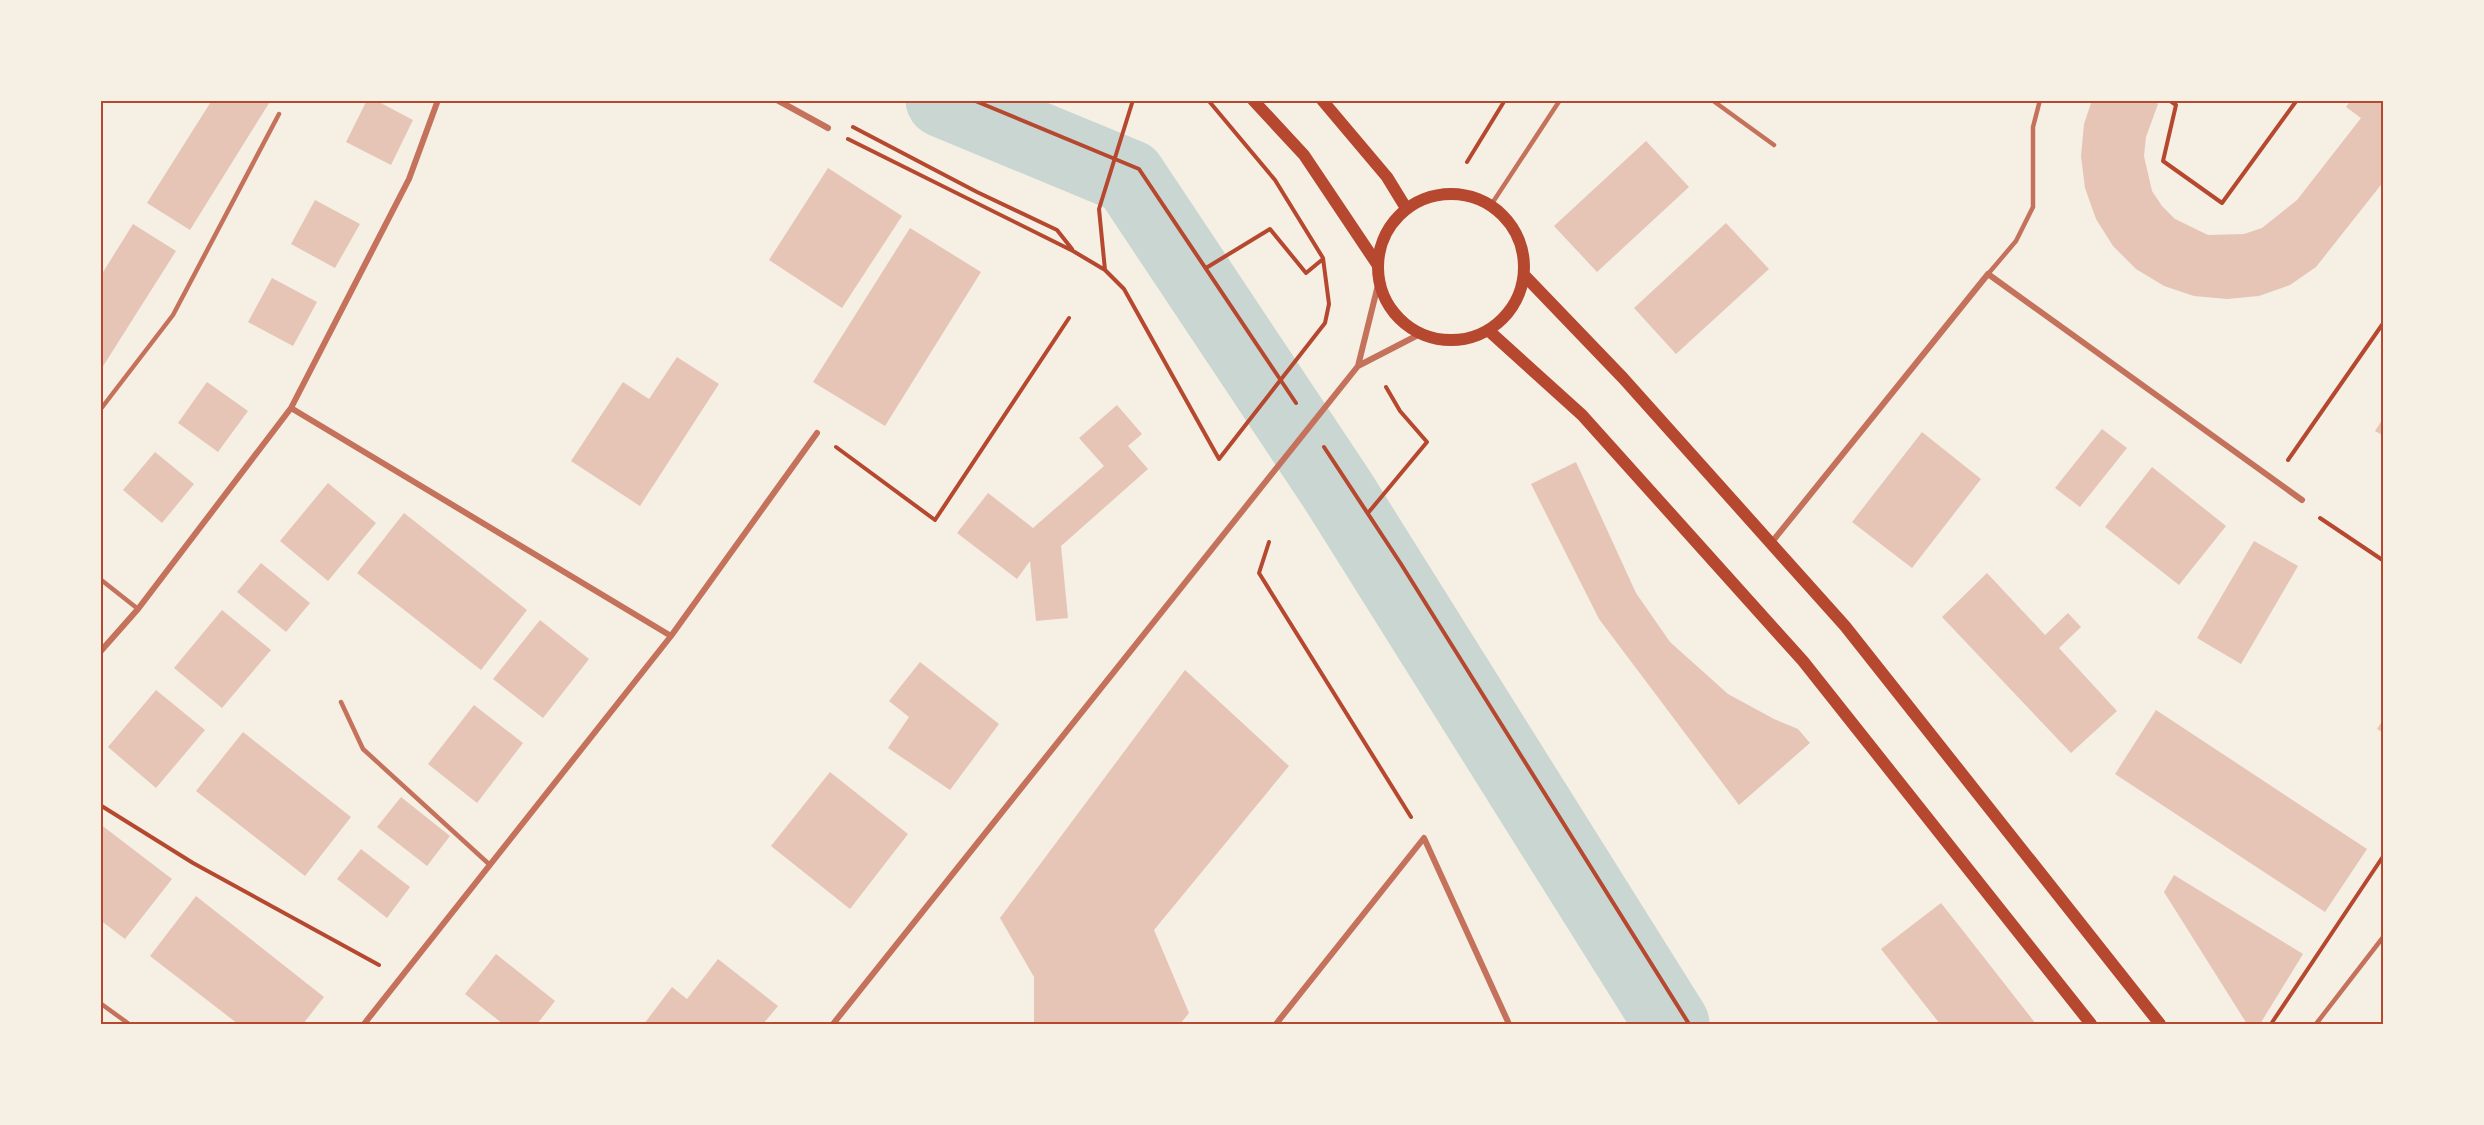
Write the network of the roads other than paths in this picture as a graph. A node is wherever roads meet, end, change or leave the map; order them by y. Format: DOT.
graph roads {
  1 [pos="438,100"];
  2 [pos="777,100"];
  3 [pos="1253,100"];
  4 [pos="1322,100"];
  5 [pos="1560,100"];
  6 [pos="1712,100"];
  7 [pos="2040,100"];
  8 [pos="279,114"];
  9 [pos="828,128"];
  10 [pos="1774,145"];
  11 [pos="1491,205"];
  12 [pos="1406,208"];
  13 [pos="1377,264"];
  14 [pos="1988,274"];
  15 [pos="1524,275"];
  16 [pos="1378,281"];
  17 [pos="1488,330"];
  18 [pos="1420,334"];
  19 [pos="1359,366"];
  20 [pos="291,408"];
  21 [pos="100,410"];
  22 [pos="817,433"];
  23 [pos="2302,500"];
  24 [pos="1772,542"];
  25 [pos="100,579"];
  26 [pos="138,609"];
  27 [pos="671,636"];
  28 [pos="100,652"];
  29 [pos="341,702"];
  30 [pos="490,865"];
  31 [pos="2384,936"];
  32 [pos="100,1003"];
  33 [pos="129,1024"];
  34 [pos="364,1024"];
  35 [pos="833,1024"];
  36 [pos="1276,1024"];
  37 [pos="1509,1024"];
  38 [pos="2091,1024"];
  39 [pos="2160,1024"];
  40 [pos="2316,1024"];
  1 -- 20 [label="street"];
  2 -- 9 [label="street"];
  3 -- 13 [label="main road"];
  4 -- 12 [label="main road"];
  5 -- 11 [label="lane"];
  6 -- 10 [label="lane"];
  7 -- 14 [label="lane"];
  8 -- 21 [label="lane"];
  11 -- 12 [label="main road"];
  11 -- 15 [label="main road"];
  12 -- 13 [label="main road"];
  13 -- 16 [label="main road"];
  14 -- 23 [label="street"];
  14 -- 24 [label="street"];
  15 -- 17 [label="main road"];
  15 -- 24 [label="main road"];
  16 -- 18 [label="main road"];
  16 -- 19 [label="street"];
  17 -- 18 [label="main road"];
  17 -- 38 [label="main road"];
  18 -- 19 [label="street"];
  19 -- 35 [label="street"];
  20 -- 26 [label="street"];
  20 -- 27 [label="street"];
  22 -- 27 [label="street"];
  24 -- 39 [label="main road"];
  25 -- 26 [label="lane"];
  26 -- 28 [label="street"];
  27 -- 30 [label="street"];
  29 -- 30 [label="lane"];
  30 -- 34 [label="street"];
  31 -- 40 [label="lane"];
  32 -- 33 [label="lane"];
  36 -- 37 [label="street"];
}
